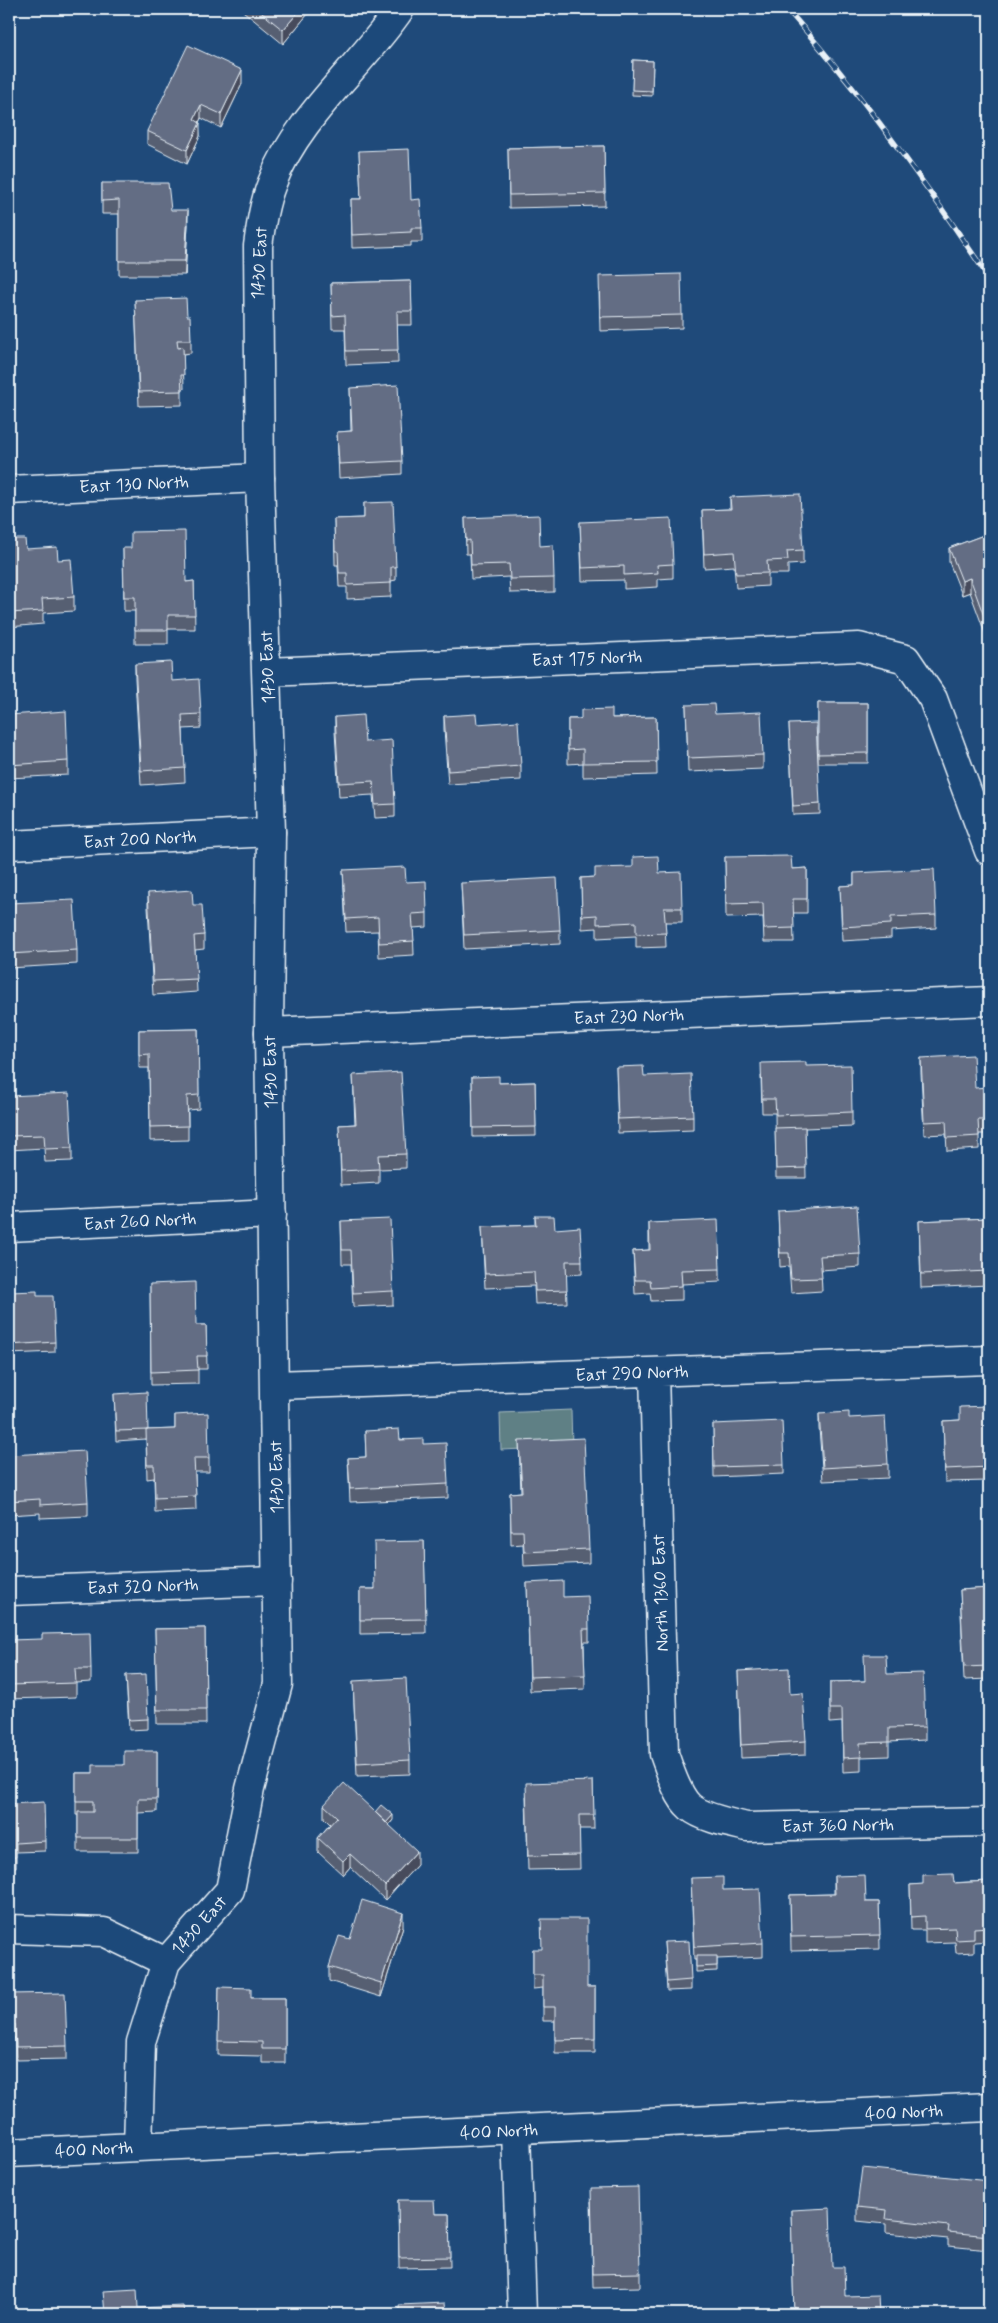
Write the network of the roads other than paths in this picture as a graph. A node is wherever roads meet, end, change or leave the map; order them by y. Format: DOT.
graph roads {
  1 [pos="400,9"];
  2 [pos="260,478"];
  3 [pos="9,490"];
  4 [pos="267,672"];
  5 [pos="271,832"];
  6 [pos="9,845"];
  7 [pos="989,851"];
  8 [pos="989,1001"];
  9 [pos="269,1032"];
  10 [pos="272,1214"];
  11 [pos="9,1227"];
  12 [pos="989,1360"];
  13 [pos="654,1372"];
  14 [pos="275,1385"];
  15 [pos="277,1580"];
  16 [pos="9,1592"];
  17 [pos="690,1807"];
  18 [pos="989,1822"];
  19 [pos="9,1929"];
  20 [pos="166,1962"];
  21 [pos="989,2107"];
  22 [pos="516,2131"];
  23 [pos="138,2147"];
  24 [pos="9,2153"];
  25 [pos="522,2314"];
  1 -- 2 [label="street, 1430 East"];
  2 -- 3 [label="street, East 130 North"];
  2 -- 4 [label="street, 1430 East"];
  4 -- 5 [label="street, 1430 East"];
  4 -- 7 [label="street, East 175 North"];
  5 -- 6 [label="street, East 200 North"];
  5 -- 9 [label="street, 1430 East"];
  8 -- 9 [label="street, East 230 North"];
  9 -- 10 [label="street, 1430 East"];
  10 -- 11 [label="street, East 260 North"];
  10 -- 14 [label="street, 1430 East"];
  12 -- 13 [label="street, East 290 North"];
  13 -- 14 [label="street, East 290 North"];
  13 -- 17 [label="street, North 1360 East"];
  14 -- 15 [label="street, 1430 East"];
  15 -- 16 [label="street, East 320 North"];
  15 -- 20 [label="street, 1430 East"];
  17 -- 18 [label="street, East 360 North"];
  19 -- 20 [label="street"];
  20 -- 23 [label="street, 1430 East"];
  21 -- 22 [label="street, 400 North"];
  22 -- 23 [label="street, 400 North"];
  22 -- 25 [label="street"];
  23 -- 24 [label="street, 400 North"];
}
